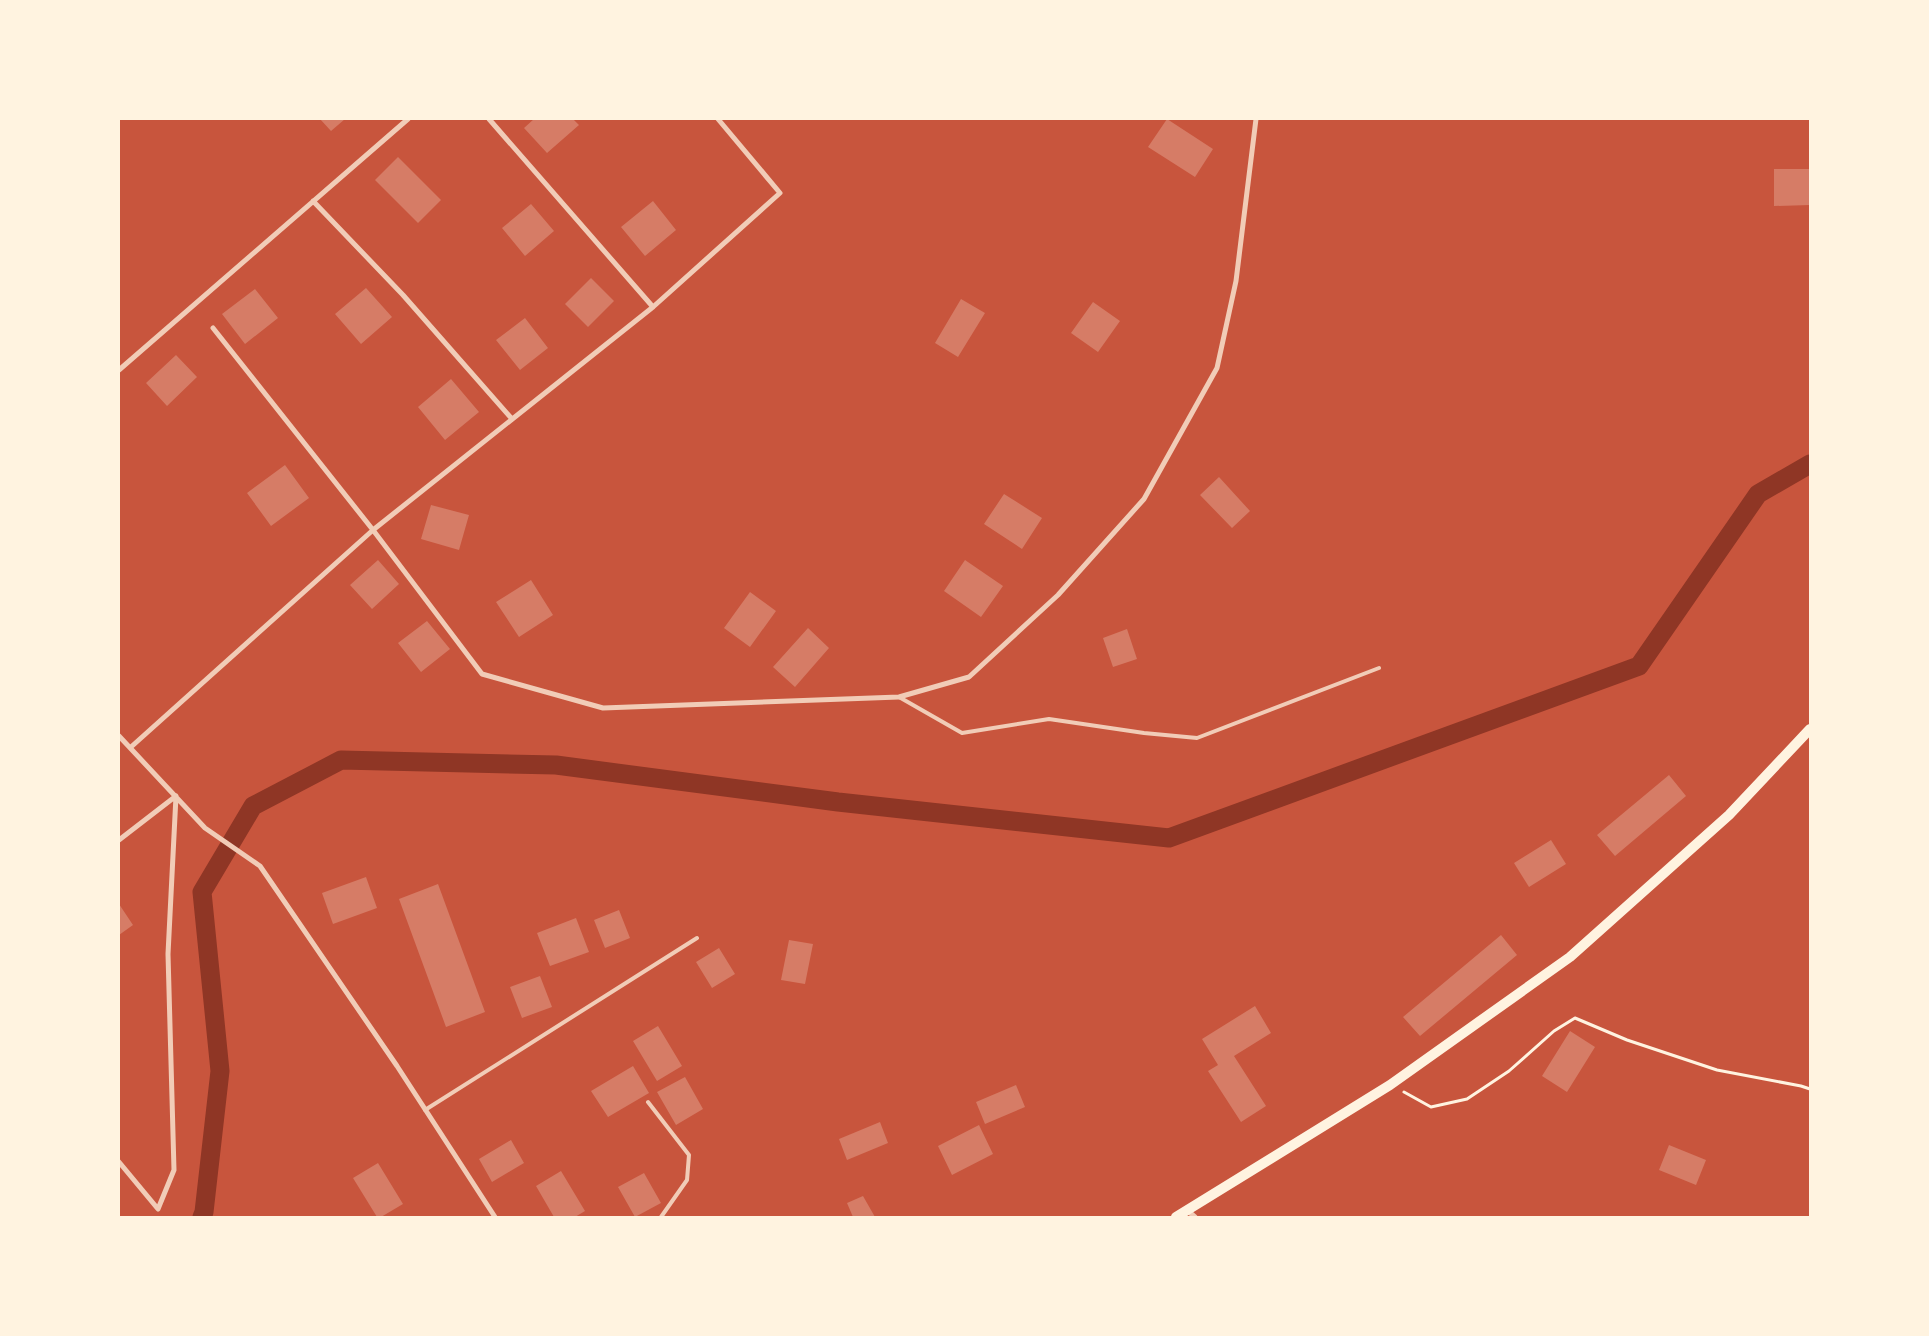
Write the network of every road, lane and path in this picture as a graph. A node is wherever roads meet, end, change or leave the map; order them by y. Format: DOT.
graph roads {
  1 [pos="408,119"];
  2 [pos="489,119"];
  3 [pos="718,119"];
  4 [pos="1256,119"];
  5 [pos="313,202"];
  6 [pos="653,307"];
  7 [pos="214,328"];
  8 [pos="119,370"];
  9 [pos="512,418"];
  10 [pos="373,530"];
  11 [pos="1379,668"];
  12 [pos="899,697"];
  13 [pos="1810,729"];
  14 [pos="119,736"];
  15 [pos="131,747"];
  16 [pos="176,796"];
  17 [pos="119,840"];
  18 [pos="696,938"];
  19 [pos="1390,1085"];
  20 [pos="1810,1090"];
  21 [pos="648,1102"];
  22 [pos="425,1110"];
  23 [pos="119,1162"];
  24 [pos="1192,1214"];
  25 [pos="495,1217"];
  26 [pos="661,1217"];
  27 [pos="1176,1217"];
  1 -- 5 [label="street"];
  2 -- 6 [label="street"];
  3 -- 6 [label="street"];
  4 -- 12 [label="street"];
  5 -- 8 [label="street"];
  5 -- 9 [label="street"];
  6 -- 9 [label="street"];
  7 -- 10 [label="street"];
  9 -- 10 [label="street"];
  10 -- 12 [label="street"];
  10 -- 15 [label="street"];
  11 -- 12 [label="lane"];
  13 -- 19 [label="main road"];
  14 -- 15 [label="street"];
  15 -- 16 [label="street"];
  16 -- 17 [label="street"];
  16 -- 22 [label="street"];
  16 -- 23 [label="street"];
  18 -- 22 [label="lane"];
  19 -- 20 [label="path"];
  19 -- 24 [label="main road"];
  21 -- 26 [label="lane"];
  22 -- 25 [label="street"];
  24 -- 27 [label="main road"];
}
